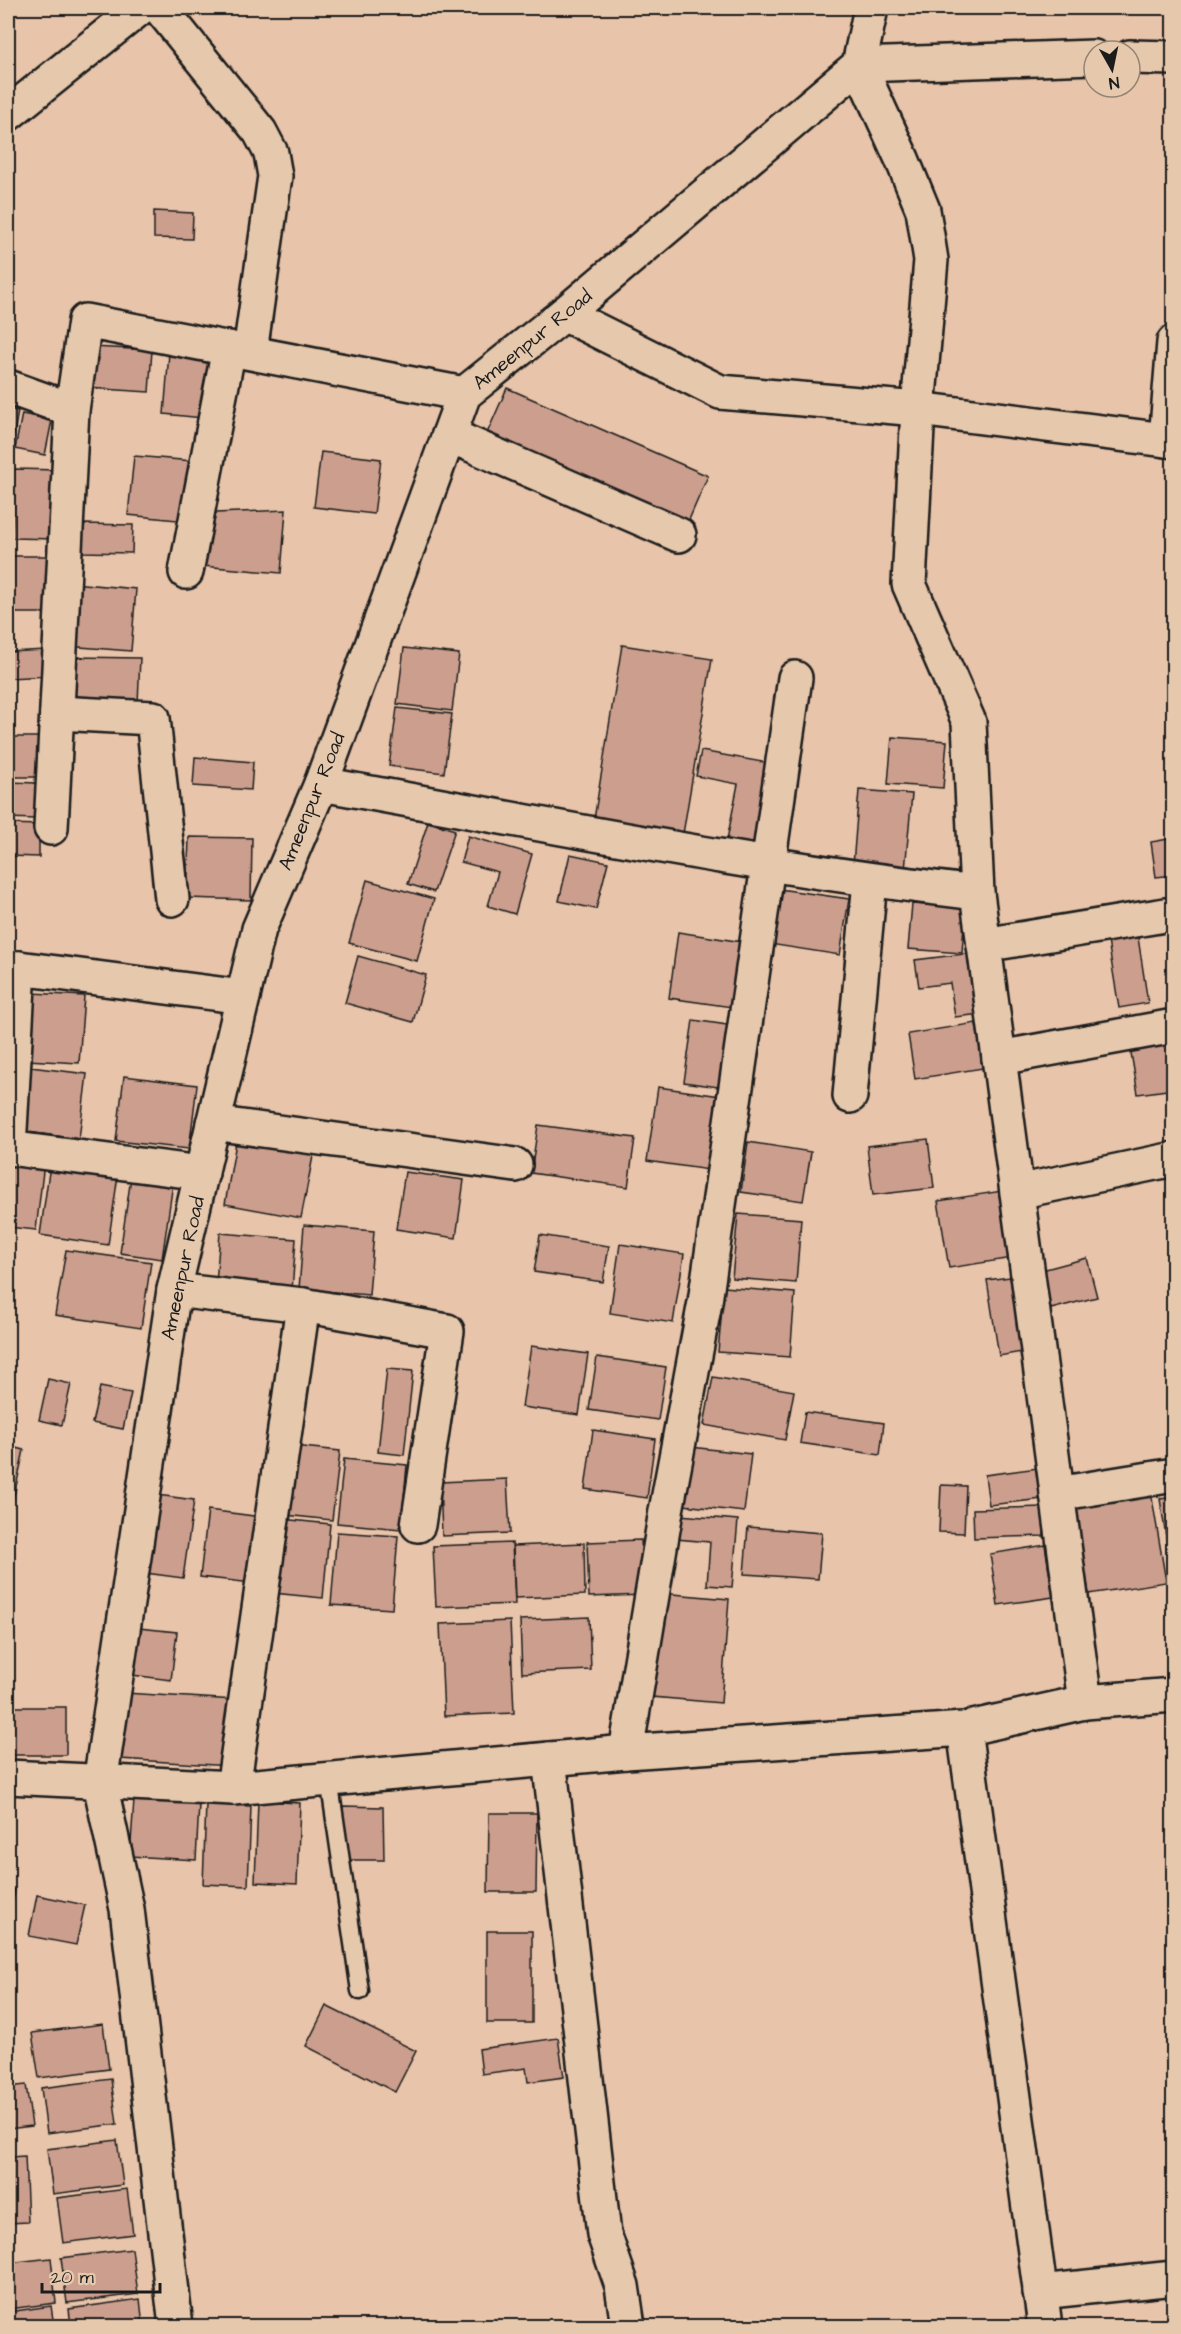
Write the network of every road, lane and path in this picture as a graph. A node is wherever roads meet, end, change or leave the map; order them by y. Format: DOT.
graph roads {
  1 [pos="140,8"];
  2 [pos="160,8"];
  3 [pos="871,8"];
  4 [pos="1082,57"];
  5 [pos="1142,57"];
  6 [pos="1173,58"];
  7 [pos="860,66"];
  8 [pos="8,114"];
  9 [pos="564,314"];
  10 [pos="1173,342"];
  11 [pos="239,350"];
  12 [pos="8,387"];
  13 [pos="464,393"];
  14 [pos="918,409"];
  15 [pos="72,410"];
  16 [pos="449,435"];
  17 [pos="1170,441"];
  18 [pos="679,536"];
  19 [pos="186,572"];
  20 [pos="795,678"];
  21 [pos="57,713"];
  22 [pos="321,784"];
  23 [pos="51,828"];
  24 [pos="769,865"];
  25 [pos="870,881"];
  26 [pos="977,893"];
  27 [pos="172,899"];
  28 [pos="1165,915"];
  29 [pos="984,945"];
  30 [pos="13,968"];
  31 [pos="243,998"];
  32 [pos="1173,1026"];
  33 [pos="999,1058"];
  34 [pos="850,1096"];
  35 [pos="213,1123"];
  36 [pos="8,1148"];
  37 [pos="1173,1159"];
  38 [pos="515,1165"];
  39 [pos="202,1173"];
  40 [pos="1017,1192"];
  41 [pos="174,1290"];
  42 [pos="303,1305"];
  43 [pos="1173,1475"];
  44 [pos="1057,1494"];
  45 [pos="418,1525"];
  46 [pos="1173,1695"];
  47 [pos="1085,1702"];
  48 [pos="964,1730"];
  49 [pos="626,1752"];
  50 [pos="549,1759"];
  51 [pos="8,1777"];
  52 [pos="329,1779"];
  53 [pos="100,1783"];
  54 [pos="233,1788"];
  55 [pos="360,1991"];
  56 [pos="1173,2278"];
  57 [pos="1040,2292"];
  58 [pos="176,2326"];
  59 [pos="628,2326"];
  60 [pos="1045,2326"];
  1 -- 8 [label="street"];
  2 -- 11 [label="street"];
  3 -- 7 [label="street"];
  4 -- 7 [label="street"];
  5 -- 6 [label="street"];
  7 -- 9 [label="street, Ameenpur Road"];
  7 -- 14 [label="street"];
  9 -- 13 [label="street, Ameenpur Road"];
  9 -- 14 [label="street"];
  10 -- 17 [label="street"];
  11 -- 13 [label="street"];
  11 -- 15 [label="street"];
  11 -- 19 [label="street"];
  12 -- 15 [label="street"];
  13 -- 16 [label="street, Ameenpur Road"];
  14 -- 17 [label="street"];
  14 -- 26 [label="street"];
  15 -- 21 [label="street"];
  16 -- 18 [label="street"];
  16 -- 22 [label="street, Ameenpur Road"];
  20 -- 24 [label="street"];
  21 -- 23 [label="street"];
  21 -- 27 [label="street"];
  22 -- 24 [label="street"];
  22 -- 31 [label="street, Ameenpur Road"];
  24 -- 25 [label="street"];
  24 -- 49 [label="street"];
  25 -- 26 [label="street"];
  25 -- 34 [label="street"];
  26 -- 29 [label="street"];
  28 -- 29 [label="street"];
  29 -- 33 [label="street"];
  30 -- 31 [label="street"];
  30 -- 36 [label="street"];
  31 -- 35 [label="street, Ameenpur Road"];
  32 -- 33 [label="street"];
  33 -- 40 [label="street"];
  35 -- 38 [label="street"];
  35 -- 39 [label="street, Ameenpur Road"];
  36 -- 39 [label="street"];
  37 -- 40 [label="street"];
  39 -- 41 [label="street, Ameenpur Road"];
  40 -- 44 [label="street"];
  41 -- 42 [label="street"];
  41 -- 53 [label="street, Ameenpur Road"];
  42 -- 45 [label="street"];
  42 -- 54 [label="street"];
  43 -- 44 [label="street"];
  44 -- 47 [label="street"];
  46 -- 47 [label="street"];
  47 -- 48 [label="street"];
  48 -- 49 [label="street"];
  48 -- 57 [label="street"];
  49 -- 50 [label="street"];
  50 -- 52 [label="street"];
  50 -- 59 [label="street"];
  51 -- 53 [label="street"];
  52 -- 54 [label="street"];
  52 -- 55 [label="lane"];
  53 -- 54 [label="street"];
  53 -- 58 [label="street"];
  56 -- 57 [label="street"];
  57 -- 60 [label="street"];
}
